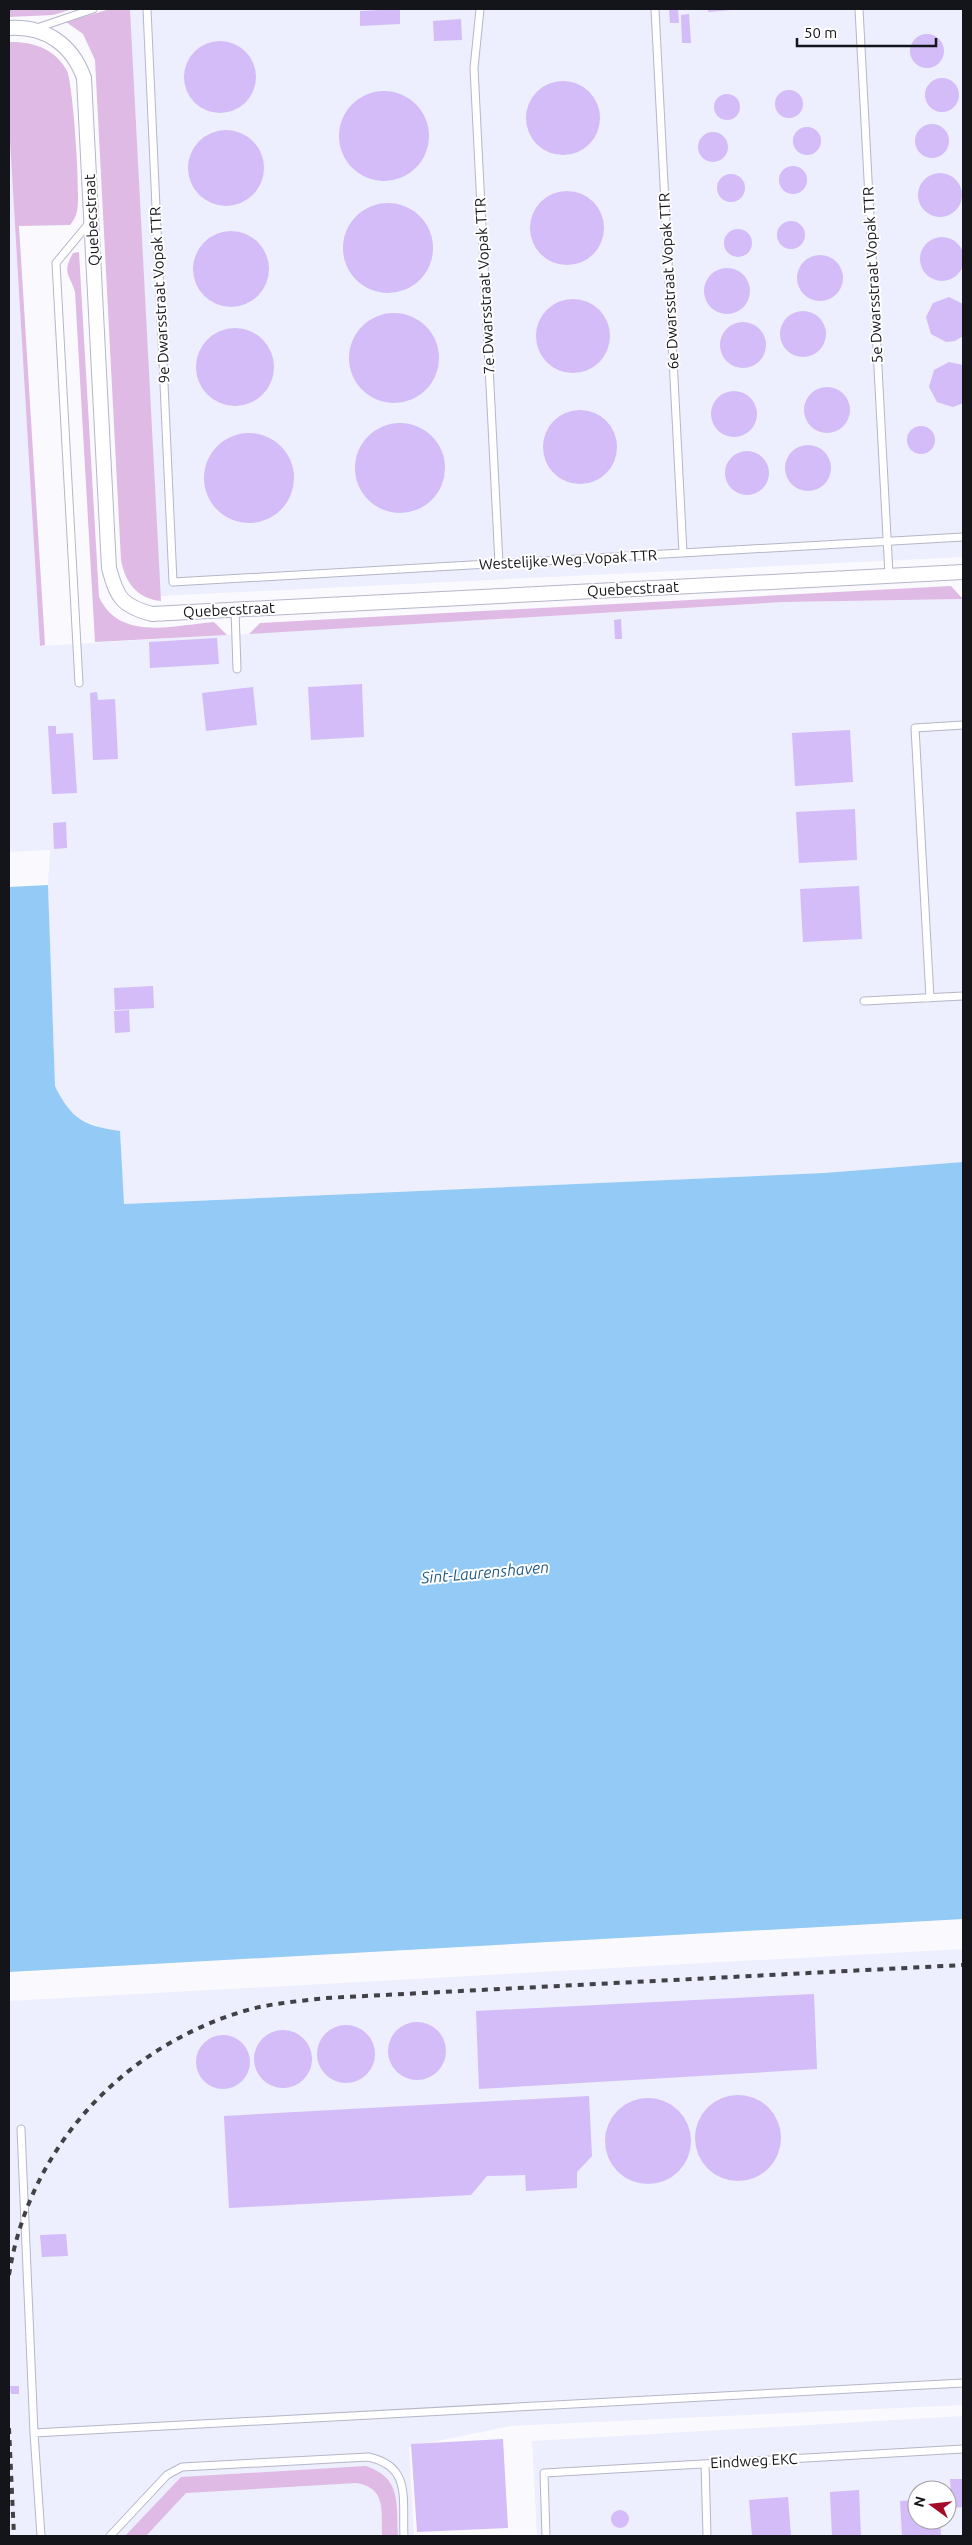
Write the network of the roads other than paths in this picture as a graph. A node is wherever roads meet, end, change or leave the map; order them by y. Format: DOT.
graph roads {
  1 [pos="93,9"];
  2 [pos="147,9"];
  3 [pos="480,9"];
  4 [pos="655,9"];
  5 [pos="859,9"];
  6 [pos="9,28"];
  7 [pos="32,29"];
  8 [pos="92,220"];
  9 [pos="963,537"];
  10 [pos="888,542"];
  11 [pos="683,553"];
  12 [pos="499,564"];
  13 [pos="963,572"];
  14 [pos="889,575"];
  15 [pos="173,582"];
  16 [pos="235,610"];
  17 [pos="238,669"];
  18 [pos="79,683"];
  19 [pos="963,725"];
  20 [pos="963,996"];
  21 [pos="930,998"];
  22 [pos="864,1001"];
  23 [pos="21,2129"];
  24 [pos="963,2383"];
  25 [pos="34,2433"];
  26 [pos="963,2449"];
  27 [pos="705,2464"];
  28 [pos="41,2536"];
  29 [pos="110,2536"];
  30 [pos="404,2536"];
  31 [pos="546,2536"];
  32 [pos="707,2536"];
  1 -- 7 [label="lane"];
  2 -- 15 [label="lane, 9e Dwarsstraat Vopak TTR"];
  3 -- 12 [label="lane, 7e Dwarsstraat Vopak TTR"];
  4 -- 11 [label="lane, 6e Dwarsstraat Vopak TTR"];
  5 -- 10 [label="lane, 5e Dwarsstraat Vopak TTR"];
  6 -- 7 [label="street, Quebecstraat"];
  7 -- 8 [label="street, Quebecstraat"];
  8 -- 16 [label="street, Quebecstraat"];
  8 -- 18 [label="lane"];
  9 -- 10 [label="lane, Westelijke Weg Vopak TTR"];
  10 -- 11 [label="lane, Westelijke Weg Vopak TTR"];
  10 -- 14 [label="lane, 5e Dwarsstraat Vopak TTR"];
  11 -- 12 [label="lane, Westelijke Weg Vopak TTR"];
  12 -- 15 [label="lane, Westelijke Weg Vopak TTR"];
  13 -- 14 [label="street, Quebecstraat"];
  14 -- 16 [label="street, Quebecstraat"];
  16 -- 17 [label="lane"];
  19 -- 21 [label="lane"];
  20 -- 21 [label="lane"];
  21 -- 22 [label="lane"];
  23 -- 25 [label="lane"];
  24 -- 25 [label="lane"];
  25 -- 28 [label="lane"];
  26 -- 27 [label="lane, Eindweg EKC"];
  27 -- 31 [label="lane, Eindweg EKC"];
  27 -- 32 [label="lane"];
  29 -- 30 [label="lane"];
}
